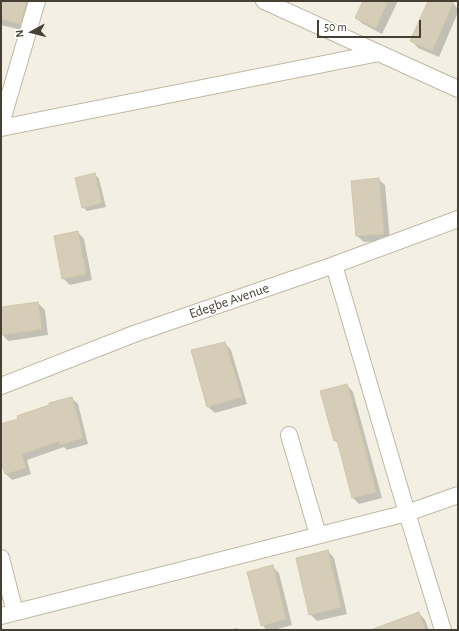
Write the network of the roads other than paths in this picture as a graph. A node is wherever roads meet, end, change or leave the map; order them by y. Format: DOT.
graph roads {
  1 [pos="37,1"];
  2 [pos="264,1"];
  3 [pos="379,53"];
  4 [pos="458,89"];
  5 [pos="1,124"];
  6 [pos="1,128"];
  7 [pos="458,219"];
  8 [pos="334,264"];
  9 [pos="1,386"];
  10 [pos="289,435"];
  11 [pos="458,496"];
  12 [pos="407,513"];
  13 [pos="318,535"];
  14 [pos="1,558"];
  15 [pos="8,614"];
  16 [pos="443,630"];
  1 -- 5 [label="street"];
  2 -- 3 [label="street"];
  3 -- 4 [label="street"];
  3 -- 6 [label="street"];
  7 -- 8 [label="street, Edegbe Avenue"];
  8 -- 9 [label="street, Edegbe Avenue"];
  8 -- 12 [label="street"];
  10 -- 13 [label="street"];
  11 -- 12 [label="street"];
  12 -- 13 [label="street"];
  12 -- 16 [label="street"];
  13 -- 15 [label="street"];
  14 -- 15 [label="street"];
}
